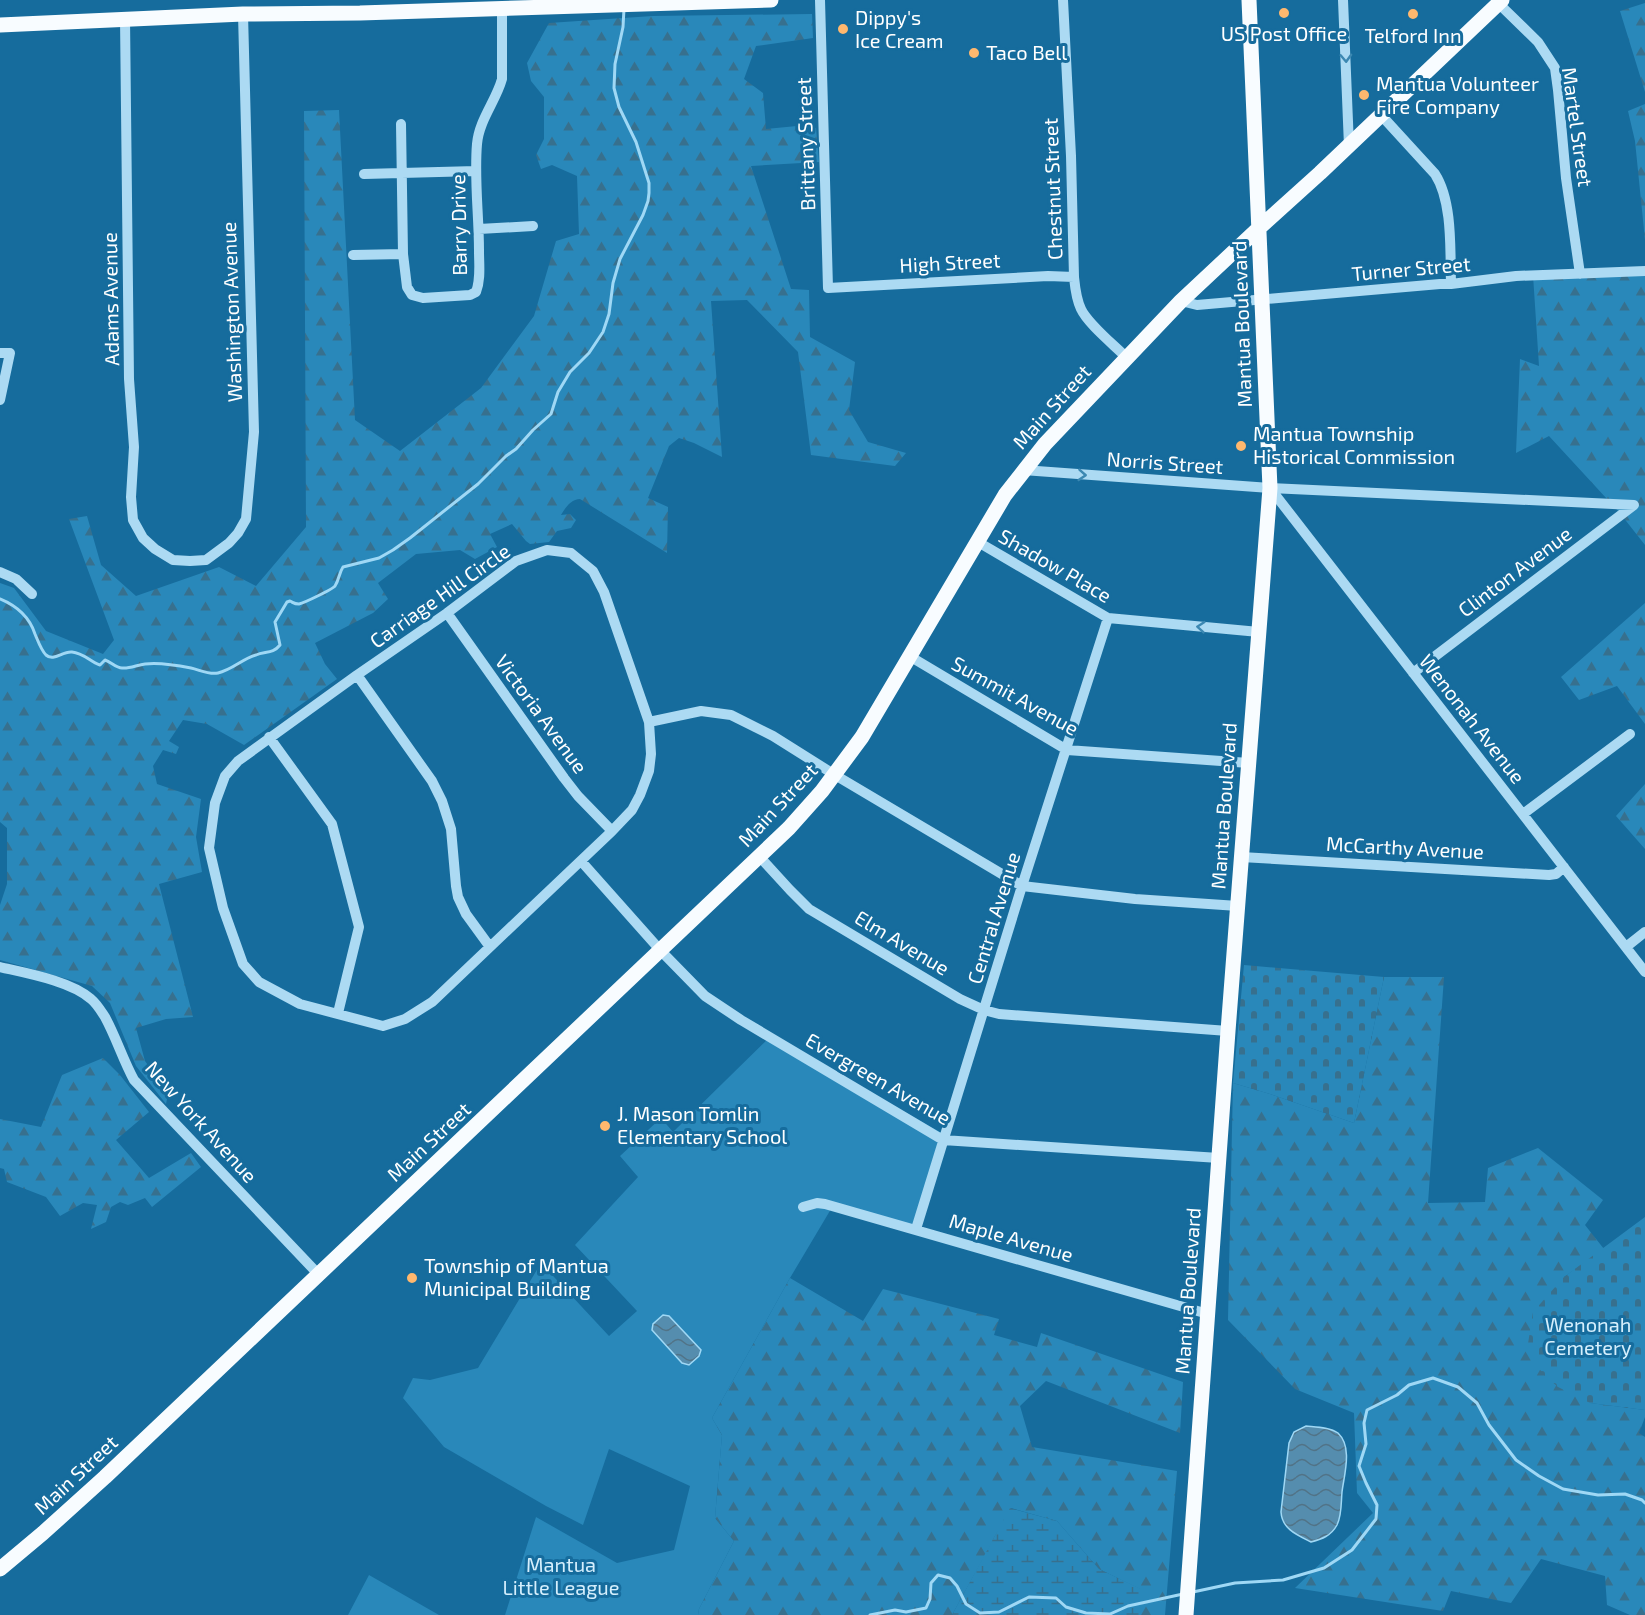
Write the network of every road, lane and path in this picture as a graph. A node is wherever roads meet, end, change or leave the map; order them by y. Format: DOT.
graph roads {
  1 [pos="771,0"];
  2 [pos="820,0"];
  3 [pos="1063,0"];
  4 [pos="1249,0"];
  5 [pos="1343,0"];
  6 [pos="1500,2"];
  7 [pos="502,9"];
  8 [pos="243,14"];
  9 [pos="125,18"];
  10 [pos="0,25"];
  11 [pos="1381,115"];
  12 [pos="401,124"];
  13 [pos="1349,146"];
  14 [pos="476,171"];
  15 [pos="364,174"];
  16 [pos="402,174"];
  17 [pos="533,226"];
  18 [pos="1258,228"];
  19 [pos="479,229"];
  20 [pos="403,254"];
  21 [pos="353,255"];
  22 [pos="1228,258"];
  23 [pos="1645,271"];
  24 [pos="1260,272"];
  25 [pos="1580,274"];
  26 [pos="1074,277"];
  27 [pos="1451,284"];
  28 [pos="828,288"];
  29 [pos="1261,300"];
  30 [pos="1181,301"];
  31 [pos="5,353"];
  32 [pos="1126,357"];
  33 [pos="0,400"];
  34 [pos="1023,470"];
  35 [pos="1270,488"];
  36 [pos="1628,504"];
  37 [pos="978,542"];
  38 [pos="173,560"];
  39 [pos="0,572"];
  40 [pos="32,594"];
  41 [pos="447,614"];
  42 [pos="1108,618"];
  43 [pos="1259,632"];
  44 [pos="911,657"];
  45 [pos="1413,672"];
  46 [pos="357,675"];
  47 [pos="649,722"];
  48 [pos="1630,734"];
  49 [pos="269,737"];
  50 [pos="1067,750"];
  51 [pos="1249,763"];
  52 [pos="835,776"];
  53 [pos="1522,814"];
  54 [pos="612,831"];
  55 [pos="759,856"];
  56 [pos="1241,857"];
  57 [pos="581,861"];
  58 [pos="1564,867"];
  59 [pos="1022,886"];
  60 [pos="1231,905"];
  61 [pos="1645,932"];
  62 [pos="490,947"];
  63 [pos="1626,947"];
  64 [pos="661,951"];
  65 [pos="0,967"];
  66 [pos="1645,972"];
  67 [pos="984,1010"];
  68 [pos="338,1013"];
  69 [pos="1228,1031"];
  70 [pos="943,1140"];
  71 [pos="1219,1158"];
  72 [pos="803,1207"];
  73 [pos="916,1229"];
  74 [pos="319,1275"];
  75 [pos="1208,1314"];
  76 [pos="0,1569"];
  77 [pos="1187,1609"];
  1 -- 7 [label="main road"];
  2 -- 28 [label="street, Brittany Street"];
  3 -- 26 [label="street, Chestnut Street"];
  4 -- 18 [label="main road, Mantua Boulevard"];
  5 -- 13 [label="street, one-way"];
  6 -- 11 [label="main road, Main Street"];
  6 -- 25 [label="street, Martel Street"];
  7 -- 8 [label="main road"];
  7 -- 14 [label="street, Barry Drive"];
  8 -- 9 [label="main road"];
  8 -- 38 [label="street, Washington Avenue"];
  9 -- 10 [label="main road"];
  9 -- 38 [label="street, Adams Avenue"];
  11 -- 13 [label="main road, Main Street"];
  11 -- 27 [label="street"];
  12 -- 16 [label="street, Barry Drive"];
  13 -- 18 [label="main road, Main Street"];
  14 -- 16 [label="street"];
  14 -- 19 [label="street, Barry Drive"];
  15 -- 16 [label="street"];
  16 -- 20 [label="street, Barry Drive"];
  17 -- 19 [label="street"];
  18 -- 22 [label="main road, Main Street"];
  18 -- 24 [label="main road, Mantua Boulevard"];
  19 -- 20 [label="street, Barry Drive"];
  20 -- 21 [label="street"];
  22 -- 24 [label="main road"];
  22 -- 30 [label="main road, Main Street"];
  23 -- 25 [label="street, Turner Street"];
  24 -- 29 [label="main road, Mantua Boulevard"];
  25 -- 27 [label="street, Turner Street"];
  26 -- 28 [label="street, High Street"];
  26 -- 32 [label="street, Chestnut Street"];
  27 -- 29 [label="street, Turner Street"];
  29 -- 30 [label="street, Turner Street"];
  29 -- 35 [label="main road, Mantua Boulevard"];
  30 -- 32 [label="main road, Main Street"];
  31 -- 33 [label="street"];
  32 -- 34 [label="main road, Main Street"];
  34 -- 35 [label="street, Norris Street, one-way"];
  34 -- 37 [label="main road, Main Street"];
  35 -- 36 [label="street, Norris Street"];
  35 -- 43 [label="main road, Mantua Boulevard"];
  35 -- 45 [label="street, Wenonah Avenue"];
  36 -- 45 [label="street, Clinton Avenue"];
  37 -- 42 [label="street, Shadow Place"];
  37 -- 44 [label="main road, Main Street"];
  39 -- 40 [label="street"];
  41 -- 46 [label="street, Carriage Hill Circle"];
  41 -- 47 [label="street, Carriage Hill Circle"];
  41 -- 54 [label="street, Victoria Avenue"];
  43 -- 42 [label="street, Shadow Place, one-way"];
  42 -- 50 [label="street, Central Avenue"];
  43 -- 51 [label="main road, Mantua Boulevard"];
  44 -- 50 [label="street, Summit Avenue"];
  44 -- 52 [label="main road, Main Street"];
  45 -- 53 [label="street, Wenonah Avenue"];
  46 -- 49 [label="street, Carriage Hill Circle"];
  46 -- 62 [label="street"];
  47 -- 52 [label="street"];
  47 -- 54 [label="street, Carriage Hill Circle"];
  48 -- 53 [label="street"];
  49 -- 68 [label="street"];
  49 -- 68 [label="street, Carriage Hill Circle"];
  50 -- 51 [label="street, Summit Avenue"];
  50 -- 59 [label="street, Central Avenue"];
  51 -- 56 [label="main road, Mantua Boulevard"];
  52 -- 55 [label="main road, Main Street"];
  52 -- 59 [label="street"];
  53 -- 58 [label="street, Wenonah Avenue"];
  54 -- 57 [label="street, Carriage Hill Circle"];
  55 -- 64 [label="main road, Main Street"];
  55 -- 67 [label="street, Elm Avenue"];
  56 -- 58 [label="street, McCarthy Avenue"];
  56 -- 60 [label="main road, Mantua Boulevard"];
  57 -- 62 [label="street, Carriage Hill Circle"];
  57 -- 64 [label="street, Evergreen Avenue"];
  58 -- 63 [label="street, Wenonah Avenue"];
  59 -- 60 [label="street"];
  59 -- 67 [label="street, Central Avenue"];
  60 -- 69 [label="main road, Mantua Boulevard"];
  61 -- 63 [label="street"];
  62 -- 68 [label="street, Carriage Hill Circle"];
  63 -- 66 [label="street, Wenonah Avenue"];
  64 -- 70 [label="street, Evergreen Avenue"];
  64 -- 74 [label="main road, Main Street"];
  65 -- 74 [label="street, New York Avenue"];
  67 -- 69 [label="street, Elm Avenue"];
  67 -- 70 [label="street, Central Avenue"];
  69 -- 71 [label="main road, Mantua Boulevard"];
  70 -- 71 [label="street, Evergreen Avenue"];
  70 -- 73 [label="street, Central Avenue"];
  71 -- 75 [label="main road, Mantua Boulevard"];
  72 -- 73 [label="street, Maple Avenue"];
  73 -- 75 [label="street, Maple Avenue"];
  74 -- 76 [label="main road, Main Street"];
  75 -- 77 [label="main road, Mantua Boulevard"];
}
